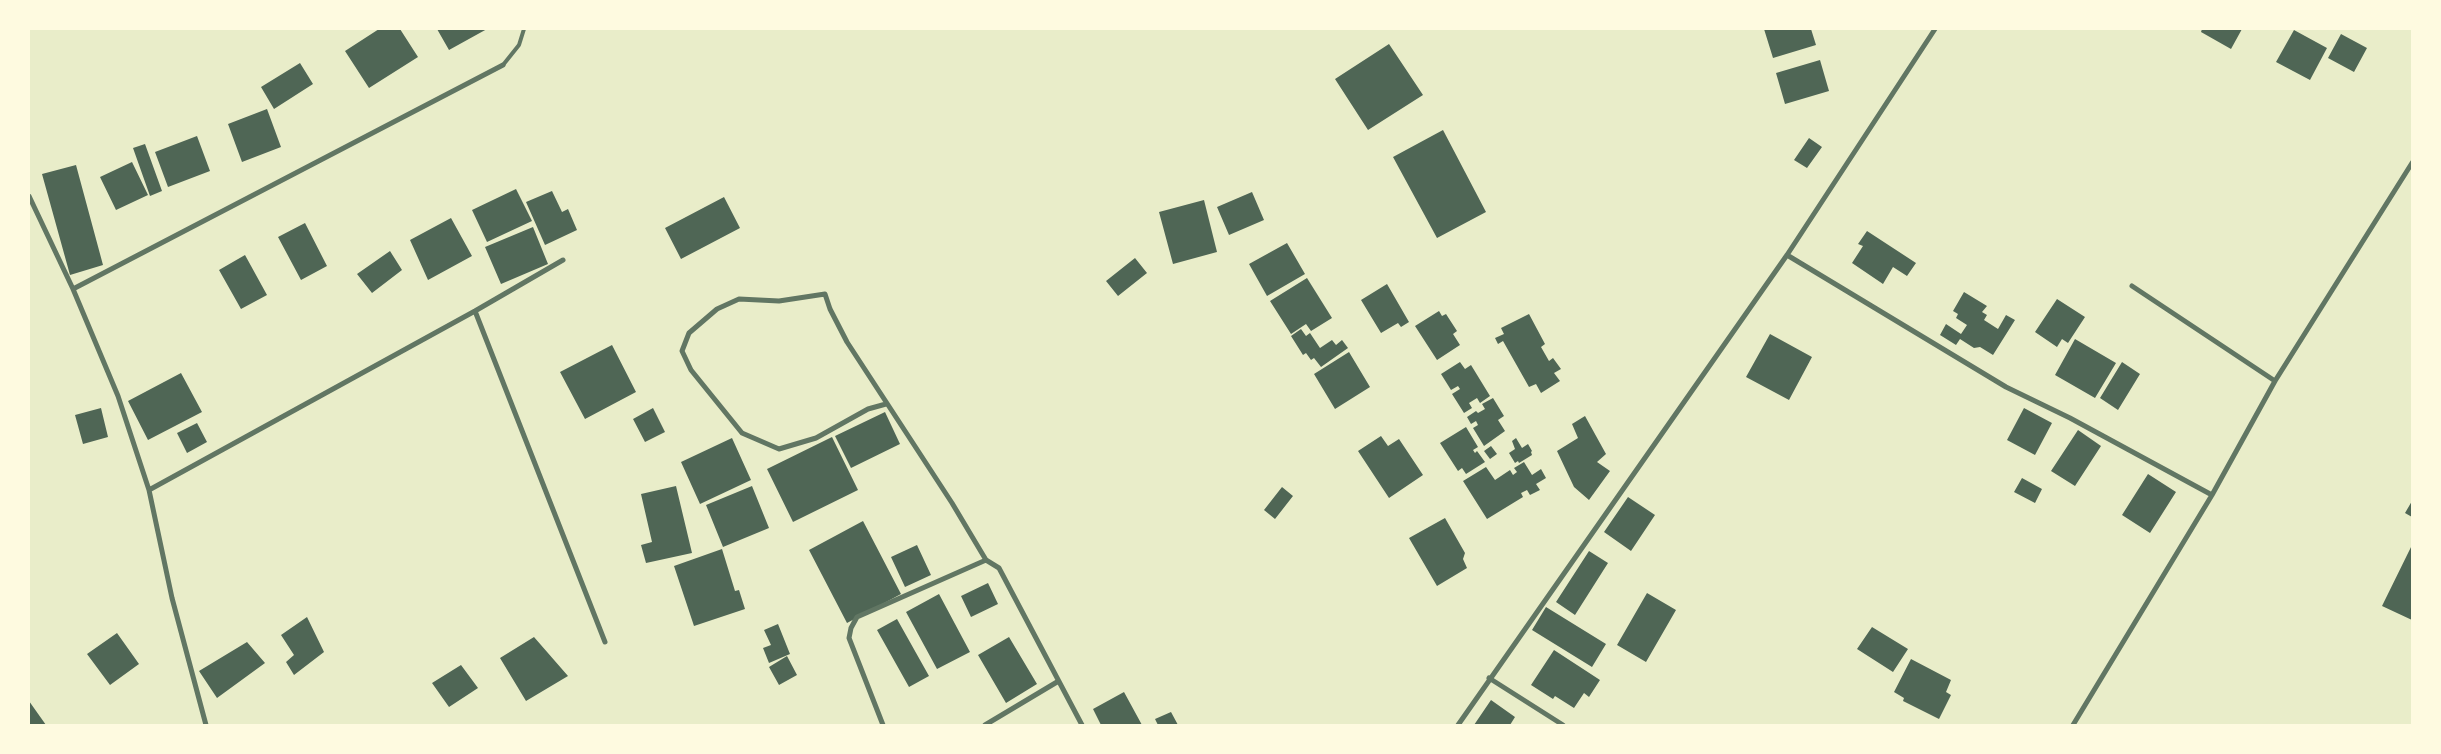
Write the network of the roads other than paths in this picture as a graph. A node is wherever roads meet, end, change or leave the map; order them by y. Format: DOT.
graph roads {
  1 [pos="524,29"];
  2 [pos="1935,29"];
  3 [pos="503,65"];
  4 [pos="2412,163"];
  5 [pos="29,196"];
  6 [pos="1787,255"];
  7 [pos="563,260"];
  8 [pos="2132,286"];
  9 [pos="74,289"];
  10 [pos="475,312"];
  11 [pos="2275,381"];
  12 [pos="886,404"];
  13 [pos="149,490"];
  14 [pos="2212,495"];
  15 [pos="986,560"];
  16 [pos="605,642"];
  17 [pos="1489,678"];
  18 [pos="1057,682"];
  19 [pos="206,725"];
  20 [pos="883,725"];
  21 [pos="985,725"];
  22 [pos="1082,725"];
  23 [pos="1458,725"];
  24 [pos="1563,725"];
  25 [pos="2073,725"];
  1 -- 3 [label="lane"];
  2 -- 6 [label="street"];
  3 -- 9 [label="street"];
  4 -- 11 [label="street"];
  5 -- 9 [label="street"];
  6 -- 14 [label="street"];
  6 -- 17 [label="street"];
  7 -- 10 [label="street"];
  8 -- 11 [label="street"];
  9 -- 13 [label="street"];
  10 -- 13 [label="street"];
  10 -- 16 [label="street"];
  11 -- 14 [label="street"];
  12 -- 12 [label="street"];
  12 -- 15 [label="street"];
  13 -- 19 [label="street"];
  14 -- 25 [label="street"];
  15 -- 18 [label="street"];
  15 -- 20 [label="street"];
  17 -- 23 [label="street"];
  17 -- 24 [label="street"];
  18 -- 21 [label="street"];
  18 -- 22 [label="street"];
}
